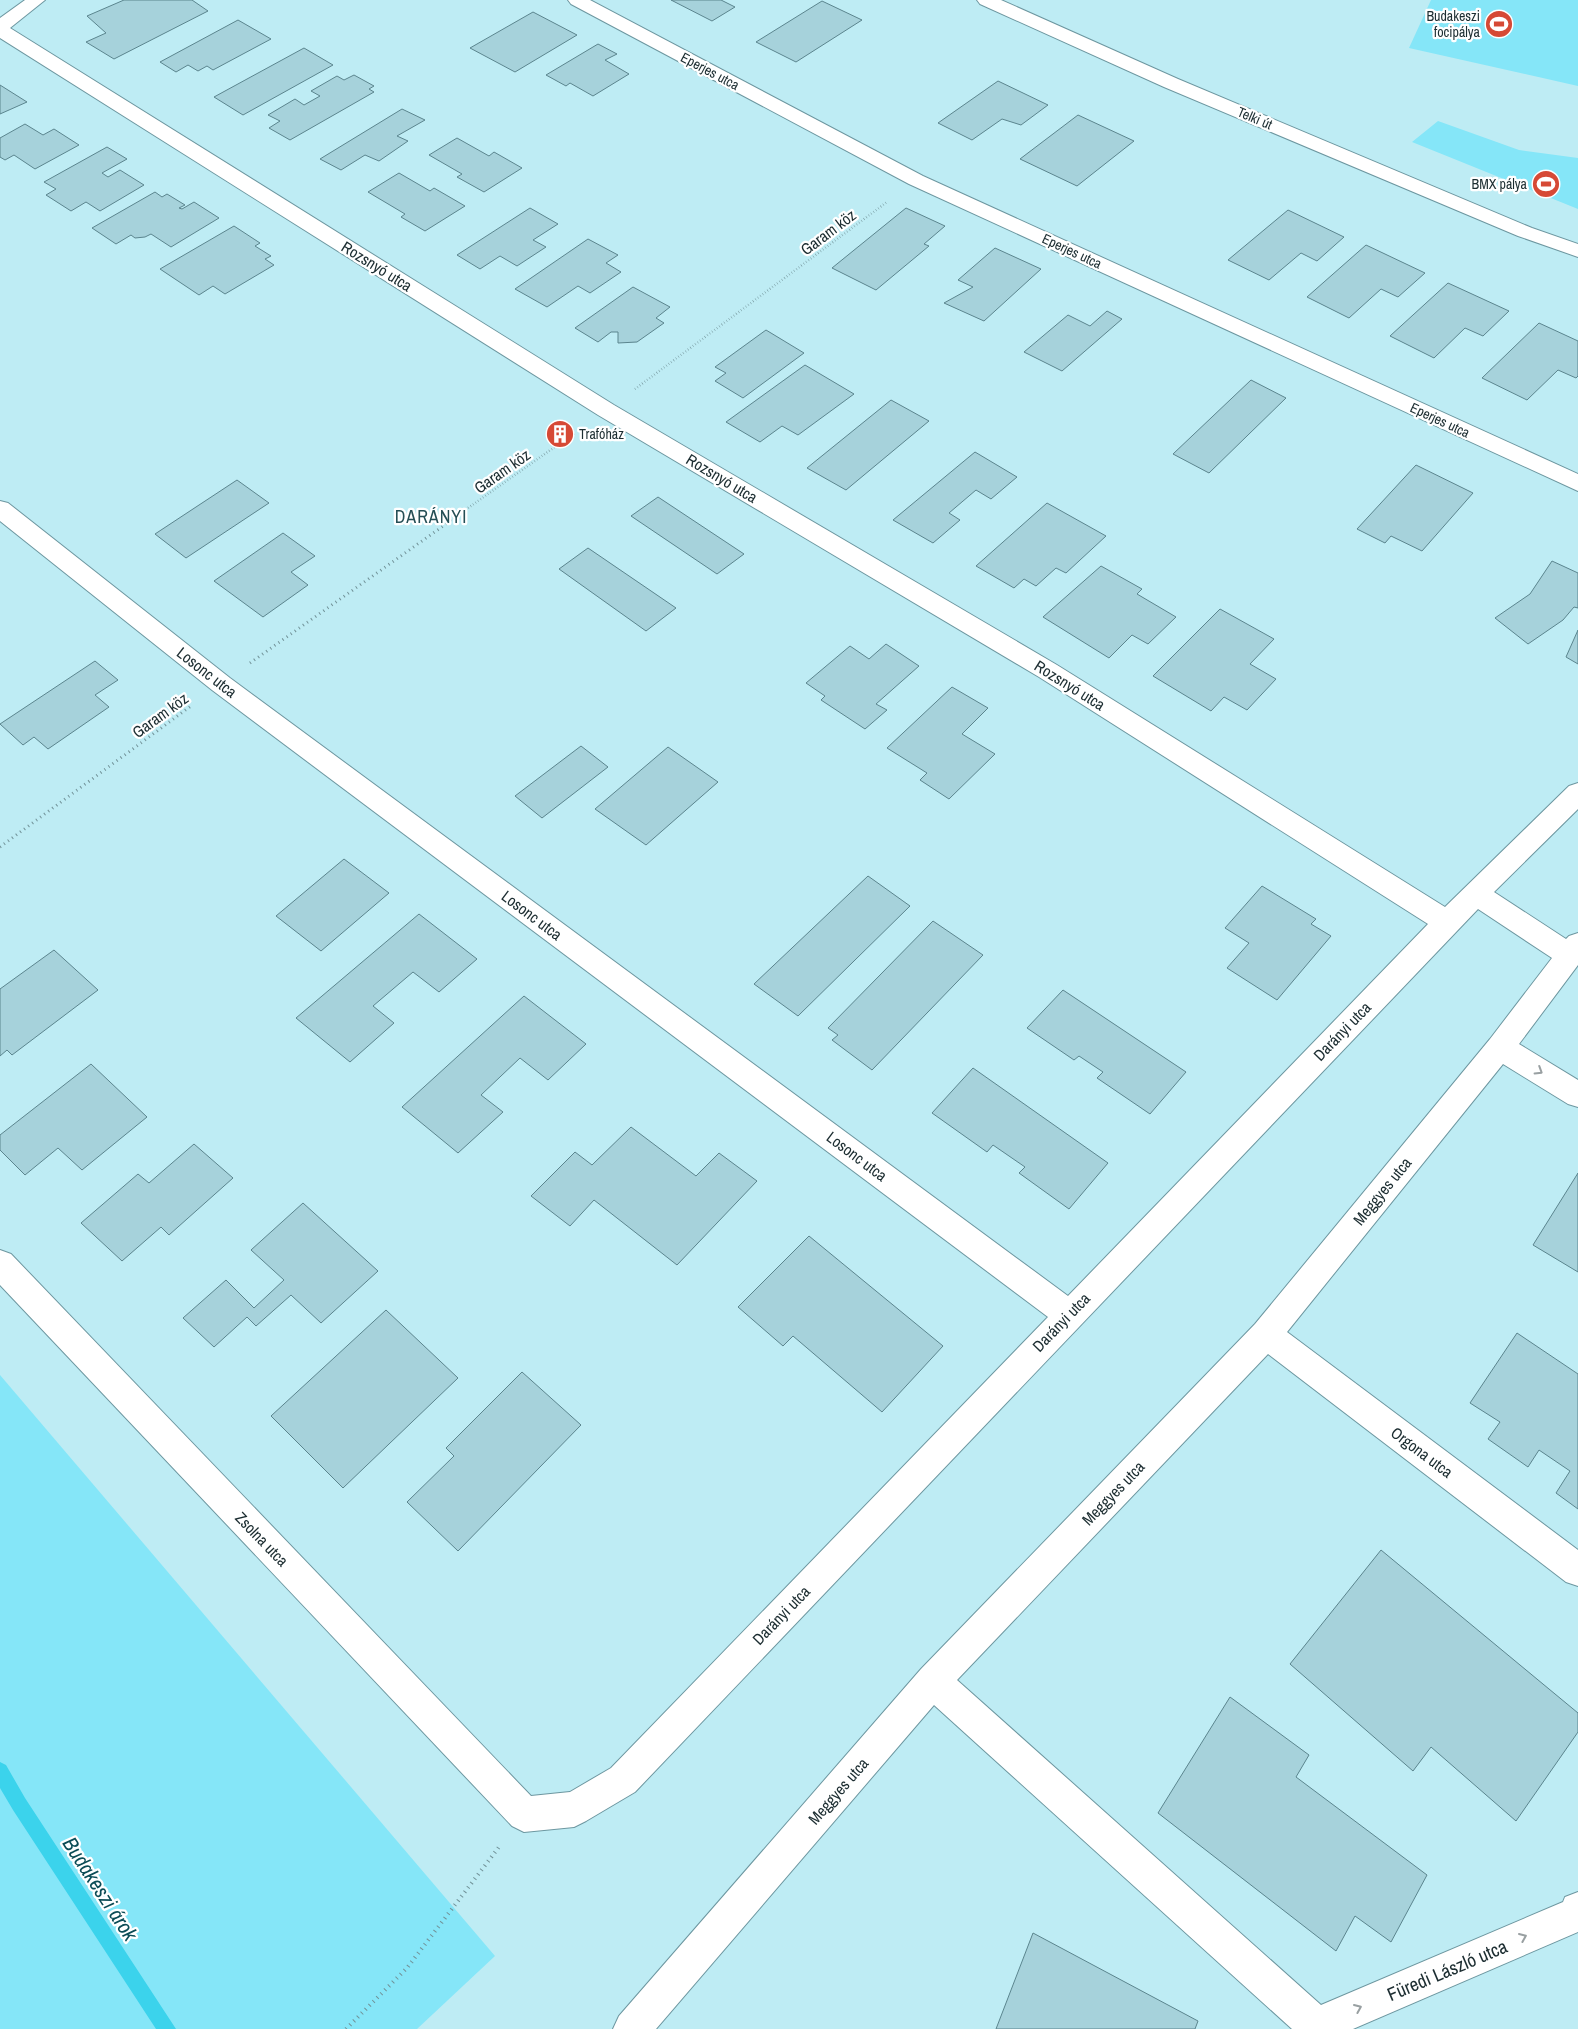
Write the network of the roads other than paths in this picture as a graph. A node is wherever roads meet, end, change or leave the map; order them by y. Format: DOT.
graph roads {
  1 [pos="36,0"];
  2 [pos="576,0"];
  3 [pos="986,0"];
  4 [pos="0,28"];
  5 [pos="1578,251"];
  6 [pos="1578,483"];
  7 [pos="0,509"];
  8 [pos="1578,793"];
  9 [pos="1475,893"];
  10 [pos="1447,922"];
  11 [pos="1573,950"];
  12 [pos="1500,1047"];
  13 [pos="1578,1094"];
  14 [pos="0,1264"];
  15 [pos="1068,1314"];
  16 [pos="1266,1334"];
  17 [pos="1578,1570"];
  18 [pos="933,1681"];
  19 [pos="524,1814"];
  20 [pos="1578,1910"];
  21 [pos="1316,2027"];
  22 [pos="632,2029"];
  1 -- 4 [label="street"];
  2 -- 6 [label="street, Eperjes utca"];
  3 -- 5 [label="street, Telki út"];
  4 -- 10 [label="street, Rozsnyó utca"];
  7 -- 15 [label="street, Losonc utca"];
  8 -- 9 [label="street, Darányi utca"];
  9 -- 10 [label="street, Darányi utca"];
  9 -- 11 [label="street"];
  10 -- 15 [label="street, Darányi utca"];
  11 -- 12 [label="street, Meggyes utca"];
  12 -- 13 [label="street, one-way"];
  12 -- 16 [label="street, Meggyes utca"];
  14 -- 19 [label="street, Zsolna utca"];
  15 -- 19 [label="street, Darányi utca"];
  16 -- 17 [label="street, Orgona utca"];
  16 -- 18 [label="street, Meggyes utca"];
  18 -- 21 [label="street"];
  18 -- 22 [label="street, Meggyes utca"];
  21 -- 20 [label="street, Füredi László utca, one-way"];
}
